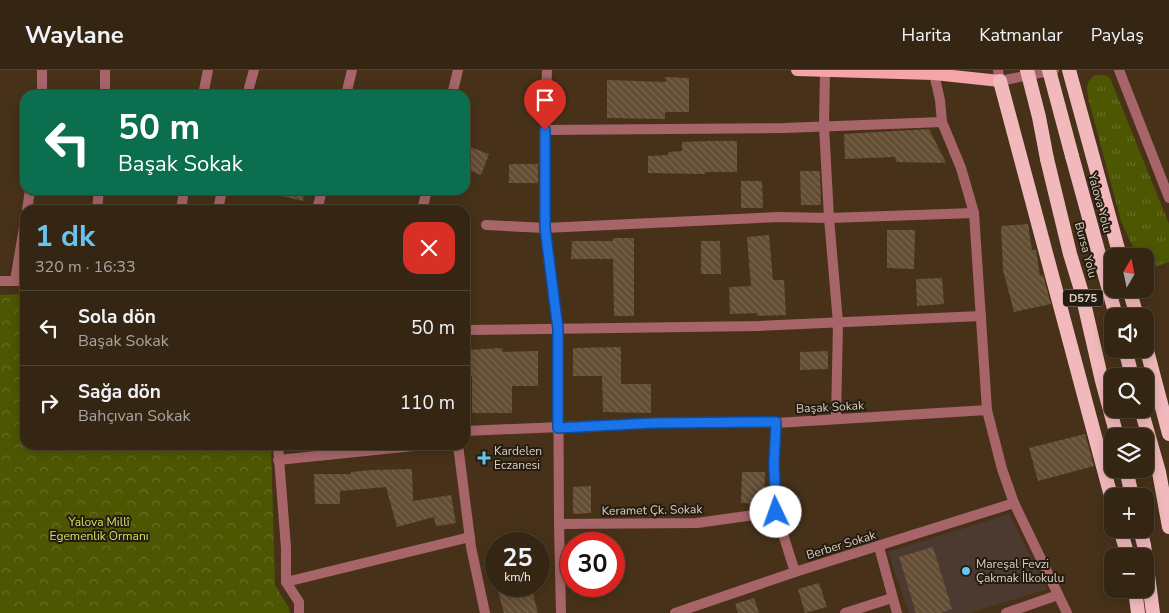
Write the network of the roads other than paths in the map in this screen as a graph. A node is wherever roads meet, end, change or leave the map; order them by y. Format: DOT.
graph roads {
  1 [pos="42,70"];
  2 [pos="105,70"];
  3 [pos="208,70"];
  4 [pos="254,70"];
  5 [pos="352,70"];
  6 [pos="458,70"];
  7 [pos="547,70"];
  8 [pos="797,70"];
  9 [pos="1026,70"];
  10 [pos="1049,70"];
  11 [pos="1054,70"];
  12 [pos="1069,70"];
  13 [pos="1119,70"];
  14 [pos="825,71"];
  15 [pos="934,74"];
  16 [pos="999,76"];
  17 [pos="42,90"];
  18 [pos="104,90"];
  19 [pos="204,90"];
  20 [pos="248,90"];
  21 [pos="347,90"];
  22 [pos="453,90"];
  23 [pos="942,122"];
  24 [pos="824,126"];
  25 [pos="545,130"];
  26 [pos="1169,198"];
  27 [pos="974,213"];
  28 [pos="829,218"];
  29 [pos="486,225"];
  30 [pos="545,228"];
  31 [pos="1118,248"];
  32 [pos="0,281"];
  33 [pos="20,281"];
  34 [pos="1114,308"];
  35 [pos="981,316"];
  36 [pos="838,323"];
  37 [pos="558,329"];
  38 [pos="470,330"];
  39 [pos="1149,358"];
  40 [pos="987,410"];
  41 [pos="1143,418"];
  42 [pos="836,419"];
  43 [pos="776,422"];
  44 [pos="558,428"];
  45 [pos="1115,428"];
  46 [pos="470,431"];
  47 [pos="1169,434"];
  48 [pos="278,450"];
  49 [pos="375,450"];
  50 [pos="459,450"];
  51 [pos="278,460"];
  52 [pos="1109,488"];
  53 [pos="1014,503"];
  54 [pos="776,512"];
  55 [pos="559,524"];
  56 [pos="1169,527"];
  57 [pos="470,537"];
  58 [pos="1142,538"];
  59 [pos="879,547"];
  60 [pos="795,572"];
  61 [pos="286,582"];
  62 [pos="1058,594"];
  63 [pos="892,598"];
  64 [pos="1136,598"];
  65 [pos="299,613"];
  66 [pos="485,613"];
  67 [pos="561,613"];
  68 [pos="674,613"];
  69 [pos="846,613"];
  70 [pos="897,613"];
  71 [pos="1006,613"];
  72 [pos="1068,613"];
  73 [pos="1138,613"];
  74 [pos="1153,613"];
  1 -- 17 [label="street"];
  2 -- 18 [label="street"];
  3 -- 19 [label="street"];
  4 -- 20 [label="street"];
  5 -- 21 [label="street"];
  6 -- 22 [label="street"];
  7 -- 25 [label="street"];
  8 -- 14 [label="main road"];
  9 -- 45 [label="highway, Bursa Yolu / D575, bridge"];
  10 -- 34 [label="highway, Yalova Yolu / D575, bridge"];
  11 -- 16 [label="street"];
  12 -- 31 [label="highway"];
  13 -- 26 [label="street"];
  14 -- 15 [label="main road"];
  14 -- 24 [label="street"];
  15 -- 16 [label="main road"];
  15 -- 23 [label="street"];
  16 -- 52 [label="highway"];
  23 -- 24 [label="street"];
  23 -- 27 [label="street"];
  24 -- 25 [label="street"];
  24 -- 28 [label="street"];
  25 -- 30 [label="street"];
  27 -- 28 [label="street"];
  27 -- 35 [label="street"];
  28 -- 30 [label="street"];
  28 -- 36 [label="street"];
  29 -- 30 [label="street"];
  30 -- 37 [label="street"];
  32 -- 33 [label="street"];
  35 -- 36 [label="street"];
  35 -- 40 [label="street"];
  36 -- 37 [label="street"];
  36 -- 42 [label="street"];
  37 -- 38 [label="street"];
  37 -- 44 [label="street"];
  39 -- 47 [label="highway"];
  40 -- 42 [label="street, Başak Sokak"];
  40 -- 53 [label="street"];
  41 -- 56 [label="highway"];
  42 -- 43 [label="street, Başak Sokak"];
  43 -- 44 [label="street, Başak Sokak"];
  43 -- 54 [label="street"];
  44 -- 46 [label="street, Başak Sokak"];
  44 -- 55 [label="street"];
  48 -- 51 [label="street"];
  49 -- 51 [label="street"];
  50 -- 57 [label="street"];
  51 -- 61 [label="street"];
  53 -- 59 [label="street, Berber Sokak"];
  53 -- 62 [label="street"];
  54 -- 55 [label="street, Keramet Çk. Sokak"];
  54 -- 60 [label="street"];
  55 -- 67 [label="street"];
  57 -- 61 [label="street"];
  57 -- 66 [label="street"];
  58 -- 74 [label="highway"];
  59 -- 60 [label="street, Berber Sokak"];
  59 -- 63 [label="street"];
  60 -- 68 [label="street, Berber Sokak"];
  61 -- 65 [label="street"];
  62 -- 71 [label="street"];
  62 -- 72 [label="street"];
  63 -- 69 [label="street"];
  63 -- 70 [label="street"];
  64 -- 73 [label="highway"];
}
